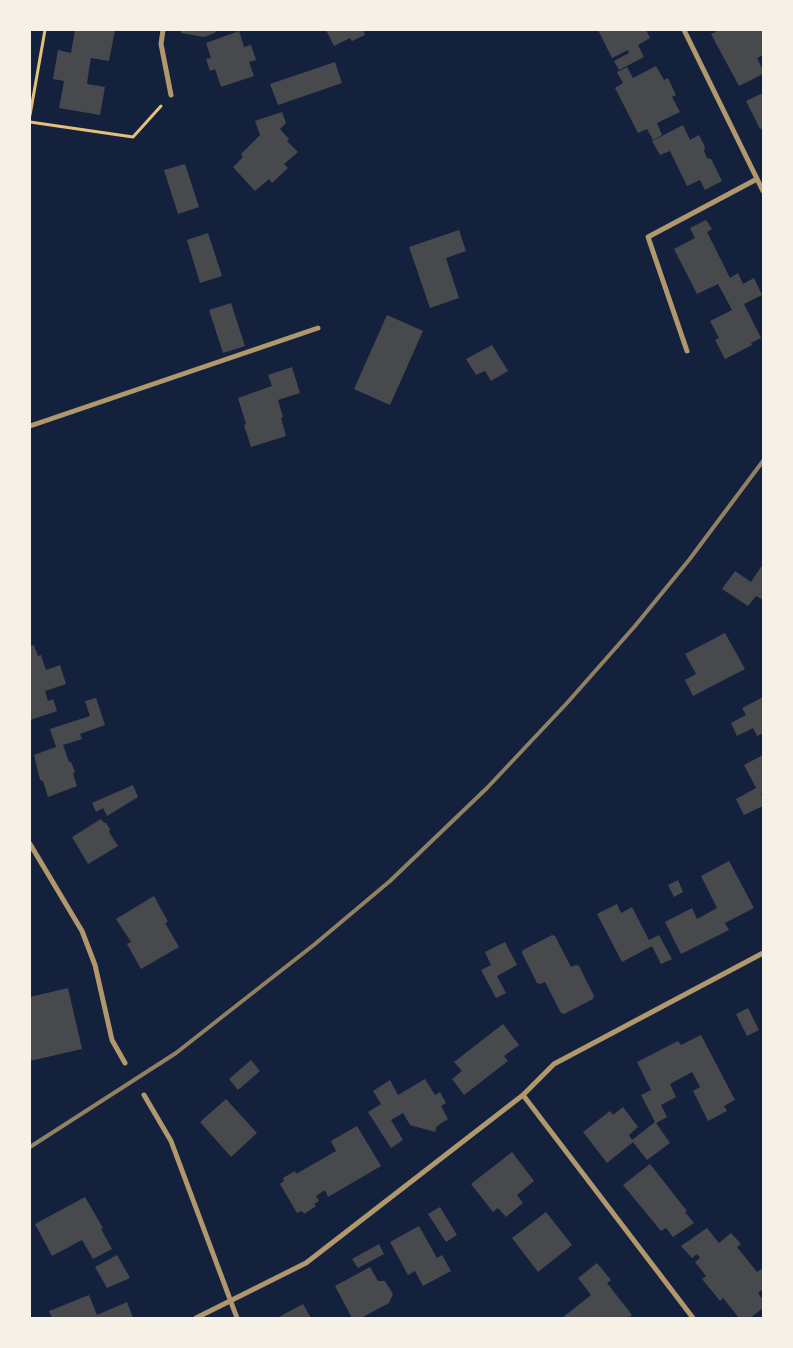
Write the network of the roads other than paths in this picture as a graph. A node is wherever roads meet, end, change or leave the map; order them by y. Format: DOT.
graph roads {
  1 [pos="163,30"];
  2 [pos="684,30"];
  3 [pos="171,94"];
  4 [pos="757,179"];
  5 [pos="763,191"];
  6 [pos="318,328"];
  7 [pos="687,351"];
  8 [pos="30,426"];
  9 [pos="30,844"];
  10 [pos="763,953"];
  11 [pos="125,1063"];
  12 [pos="523,1095"];
  13 [pos="144,1096"];
  14 [pos="230,1300"];
  15 [pos="196,1318"];
  16 [pos="237,1318"];
  17 [pos="693,1318"];
  1 -- 3 [label="street"];
  2 -- 4 [label="street"];
  4 -- 5 [label="street"];
  4 -- 7 [label="street"];
  6 -- 8 [label="street"];
  9 -- 11 [label="street"];
  10 -- 12 [label="street"];
  12 -- 14 [label="street"];
  12 -- 17 [label="street"];
  13 -- 14 [label="street"];
  14 -- 15 [label="street"];
  14 -- 16 [label="street"];
}
